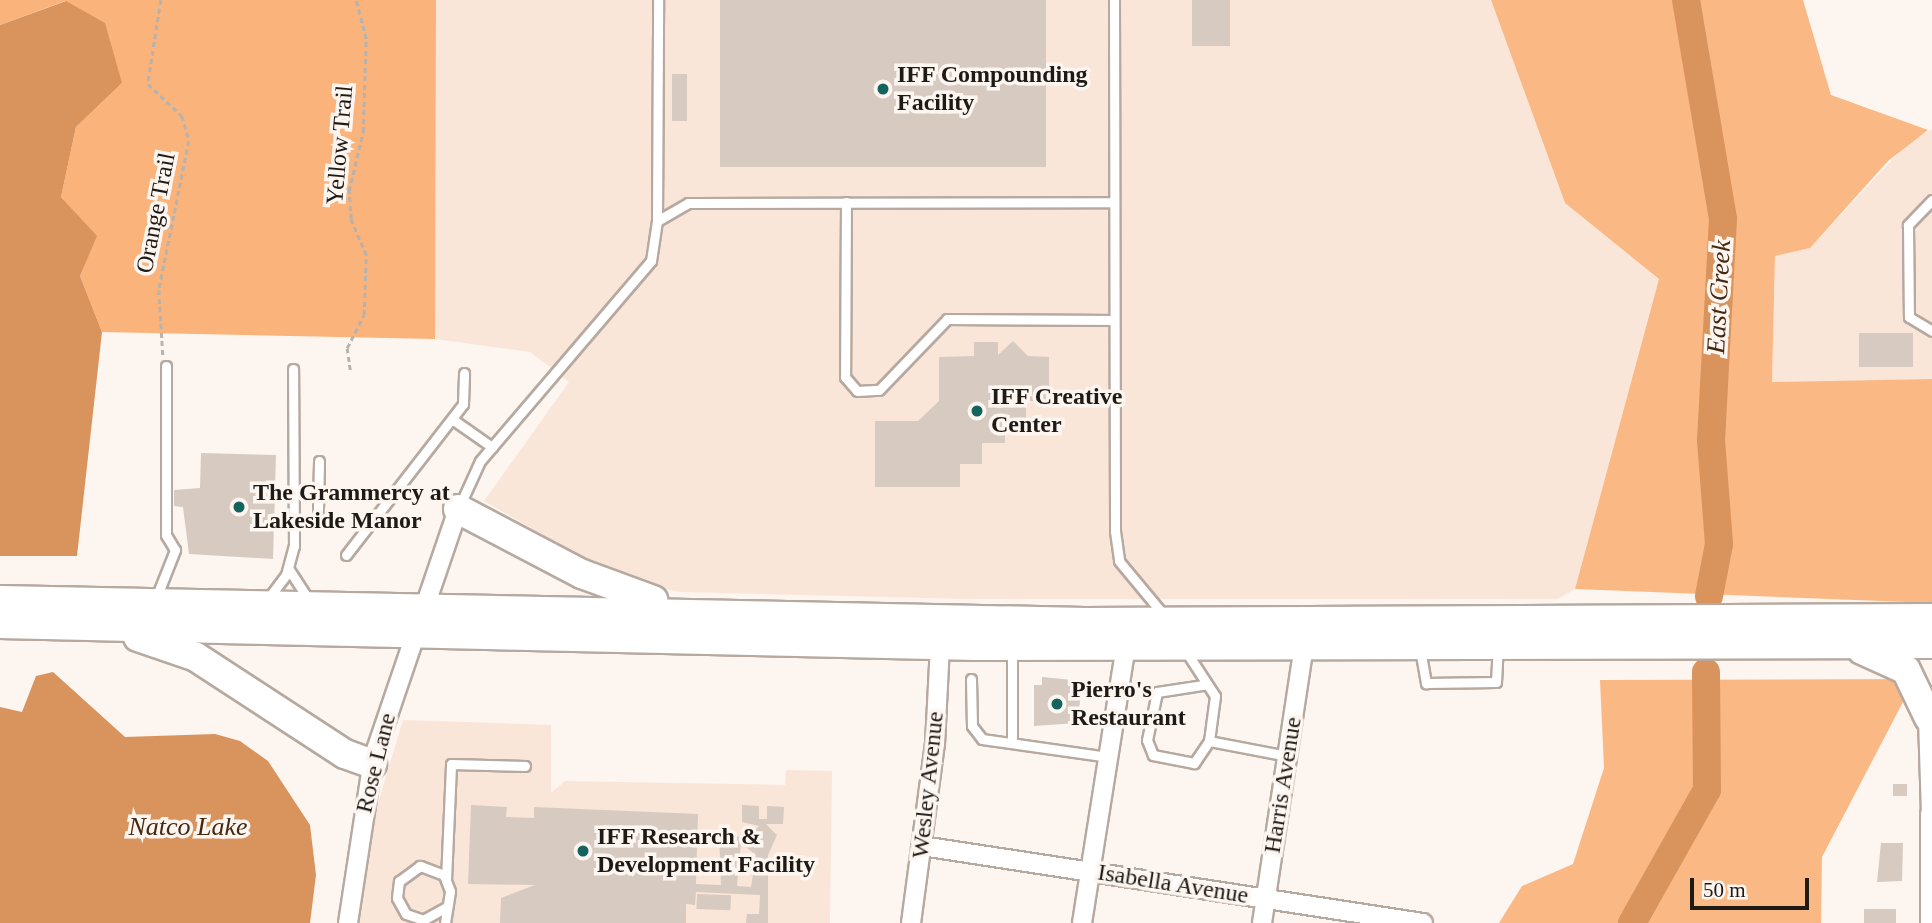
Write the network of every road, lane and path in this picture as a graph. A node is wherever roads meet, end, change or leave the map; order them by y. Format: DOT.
graph roads {
  1 [pos="161,0"];
  2 [pos="356,0"];
  3 [pos="658,0"];
  4 [pos="1114,0"];
  5 [pos="846,202"];
  6 [pos="1111,202"];
  7 [pos="1930,207"];
  8 [pos="657,221"];
  9 [pos="1111,320"];
  10 [pos="1932,331"];
  11 [pos="166,366"];
  12 [pos="293,369"];
  13 [pos="350,370"];
  14 [pos="464,373"];
  15 [pos="452,419"];
  16 [pos="492,447"];
  17 [pos="319,461"];
  18 [pos="458,509"];
  19 [pos="318,510"];
  20 [pos="346,555"];
  21 [pos="288,568"];
  22 [pos="0,600"];
  23 [pos="153,603"];
  24 [pos="263,605"];
  25 [pos="314,606"];
  26 [pos="693,610"];
  27 [pos="1932,618"];
  28 [pos="419,620"];
  29 [pos="0,624"];
  30 [pos="105,627"];
  31 [pos="1178,633"];
  32 [pos="1843,644"];
  33 [pos="1932,644"];
  34 [pos="940,646"];
  35 [pos="1012,646"];
  36 [pos="1126,646"];
  37 [pos="1304,646"];
  38 [pos="971,679"];
  39 [pos="1203,685"];
  40 [pos="1931,710"];
  41 [pos="1209,741"];
  42 [pos="1012,743"];
  43 [pos="1288,755"];
  44 [pos="1108,757"];
  45 [pos="372,764"];
  46 [pos="525,766"];
  47 [pos="1931,814"];
  48 [pos="922,846"];
  49 [pos="1090,871"];
  50 [pos="446,880"];
  51 [pos="1266,898"];
  52 [pos="445,908"];
  53 [pos="348,923"];
  54 [pos="444,923"];
  55 [pos="911,923"];
  56 [pos="1082,923"];
  57 [pos="1262,923"];
  58 [pos="1423,923"];
  59 [pos="1930,923"];
  1 -- 11 [label="path, Orange Trail"];
  2 -- 13 [label="path, Yellow Trail"];
  3 -- 8 [label="lane"];
  4 -- 6 [label="lane"];
  5 -- 6 [label="lane"];
  5 -- 8 [label="lane"];
  5 -- 9 [label="lane"];
  6 -- 9 [label="lane"];
  7 -- 10 [label="lane"];
  8 -- 16 [label="lane"];
  9 -- 31 [label="lane"];
  11 -- 23 [label="lane"];
  12 -- 21 [label="lane"];
  14 -- 15 [label="lane"];
  15 -- 16 [label="lane"];
  15 -- 20 [label="lane"];
  16 -- 18 [label="lane"];
  17 -- 19 [label="lane"];
  18 -- 26 [label="highway"];
  18 -- 28 [label="street, Rose Lane"];
  21 -- 24 [label="lane"];
  21 -- 25 [label="lane"];
  22 -- 23 [label="highway"];
  23 -- 24 [label="highway"];
  24 -- 25 [label="highway"];
  25 -- 28 [label="highway"];
  26 -- 28 [label="highway"];
  26 -- 31 [label="highway"];
  27 -- 31 [label="highway"];
  28 -- 30 [label="highway"];
  28 -- 34 [label="highway"];
  28 -- 45 [label="street, Rose Lane"];
  29 -- 30 [label="highway"];
  30 -- 45 [label="highway"];
  31 -- 36 [label="highway"];
  31 -- 37 [label="highway"];
  31 -- 39 [label="lane"];
  32 -- 33 [label="highway"];
  32 -- 37 [label="highway"];
  32 -- 40 [label="highway"];
  34 -- 35 [label="highway"];
  34 -- 48 [label="street, Wesley Avenue"];
  35 -- 36 [label="highway"];
  35 -- 42 [label="lane"];
  36 -- 44 [label="street"];
  37 -- 43 [label="street, Harris Avenue"];
  38 -- 42 [label="lane"];
  39 -- 41 [label="lane"];
  39 -- 41 [label="lane"];
  40 -- 47 [label="street"];
  41 -- 43 [label="lane"];
  42 -- 44 [label="lane"];
  43 -- 51 [label="street, Harris Avenue"];
  44 -- 49 [label="street"];
  45 -- 53 [label="street, Rose Lane"];
  46 -- 50 [label="lane"];
  47 -- 59 [label="street"];
  48 -- 49 [label="street, Isabella Avenue"];
  48 -- 55 [label="street, Wesley Avenue"];
  49 -- 51 [label="street, Isabella Avenue"];
  49 -- 56 [label="street"];
  50 -- 52 [label="lane"];
  50 -- 52 [label="lane"];
  51 -- 57 [label="street, Harris Avenue"];
  51 -- 58 [label="street, Isabella Avenue"];
  52 -- 54 [label="lane"];
}
